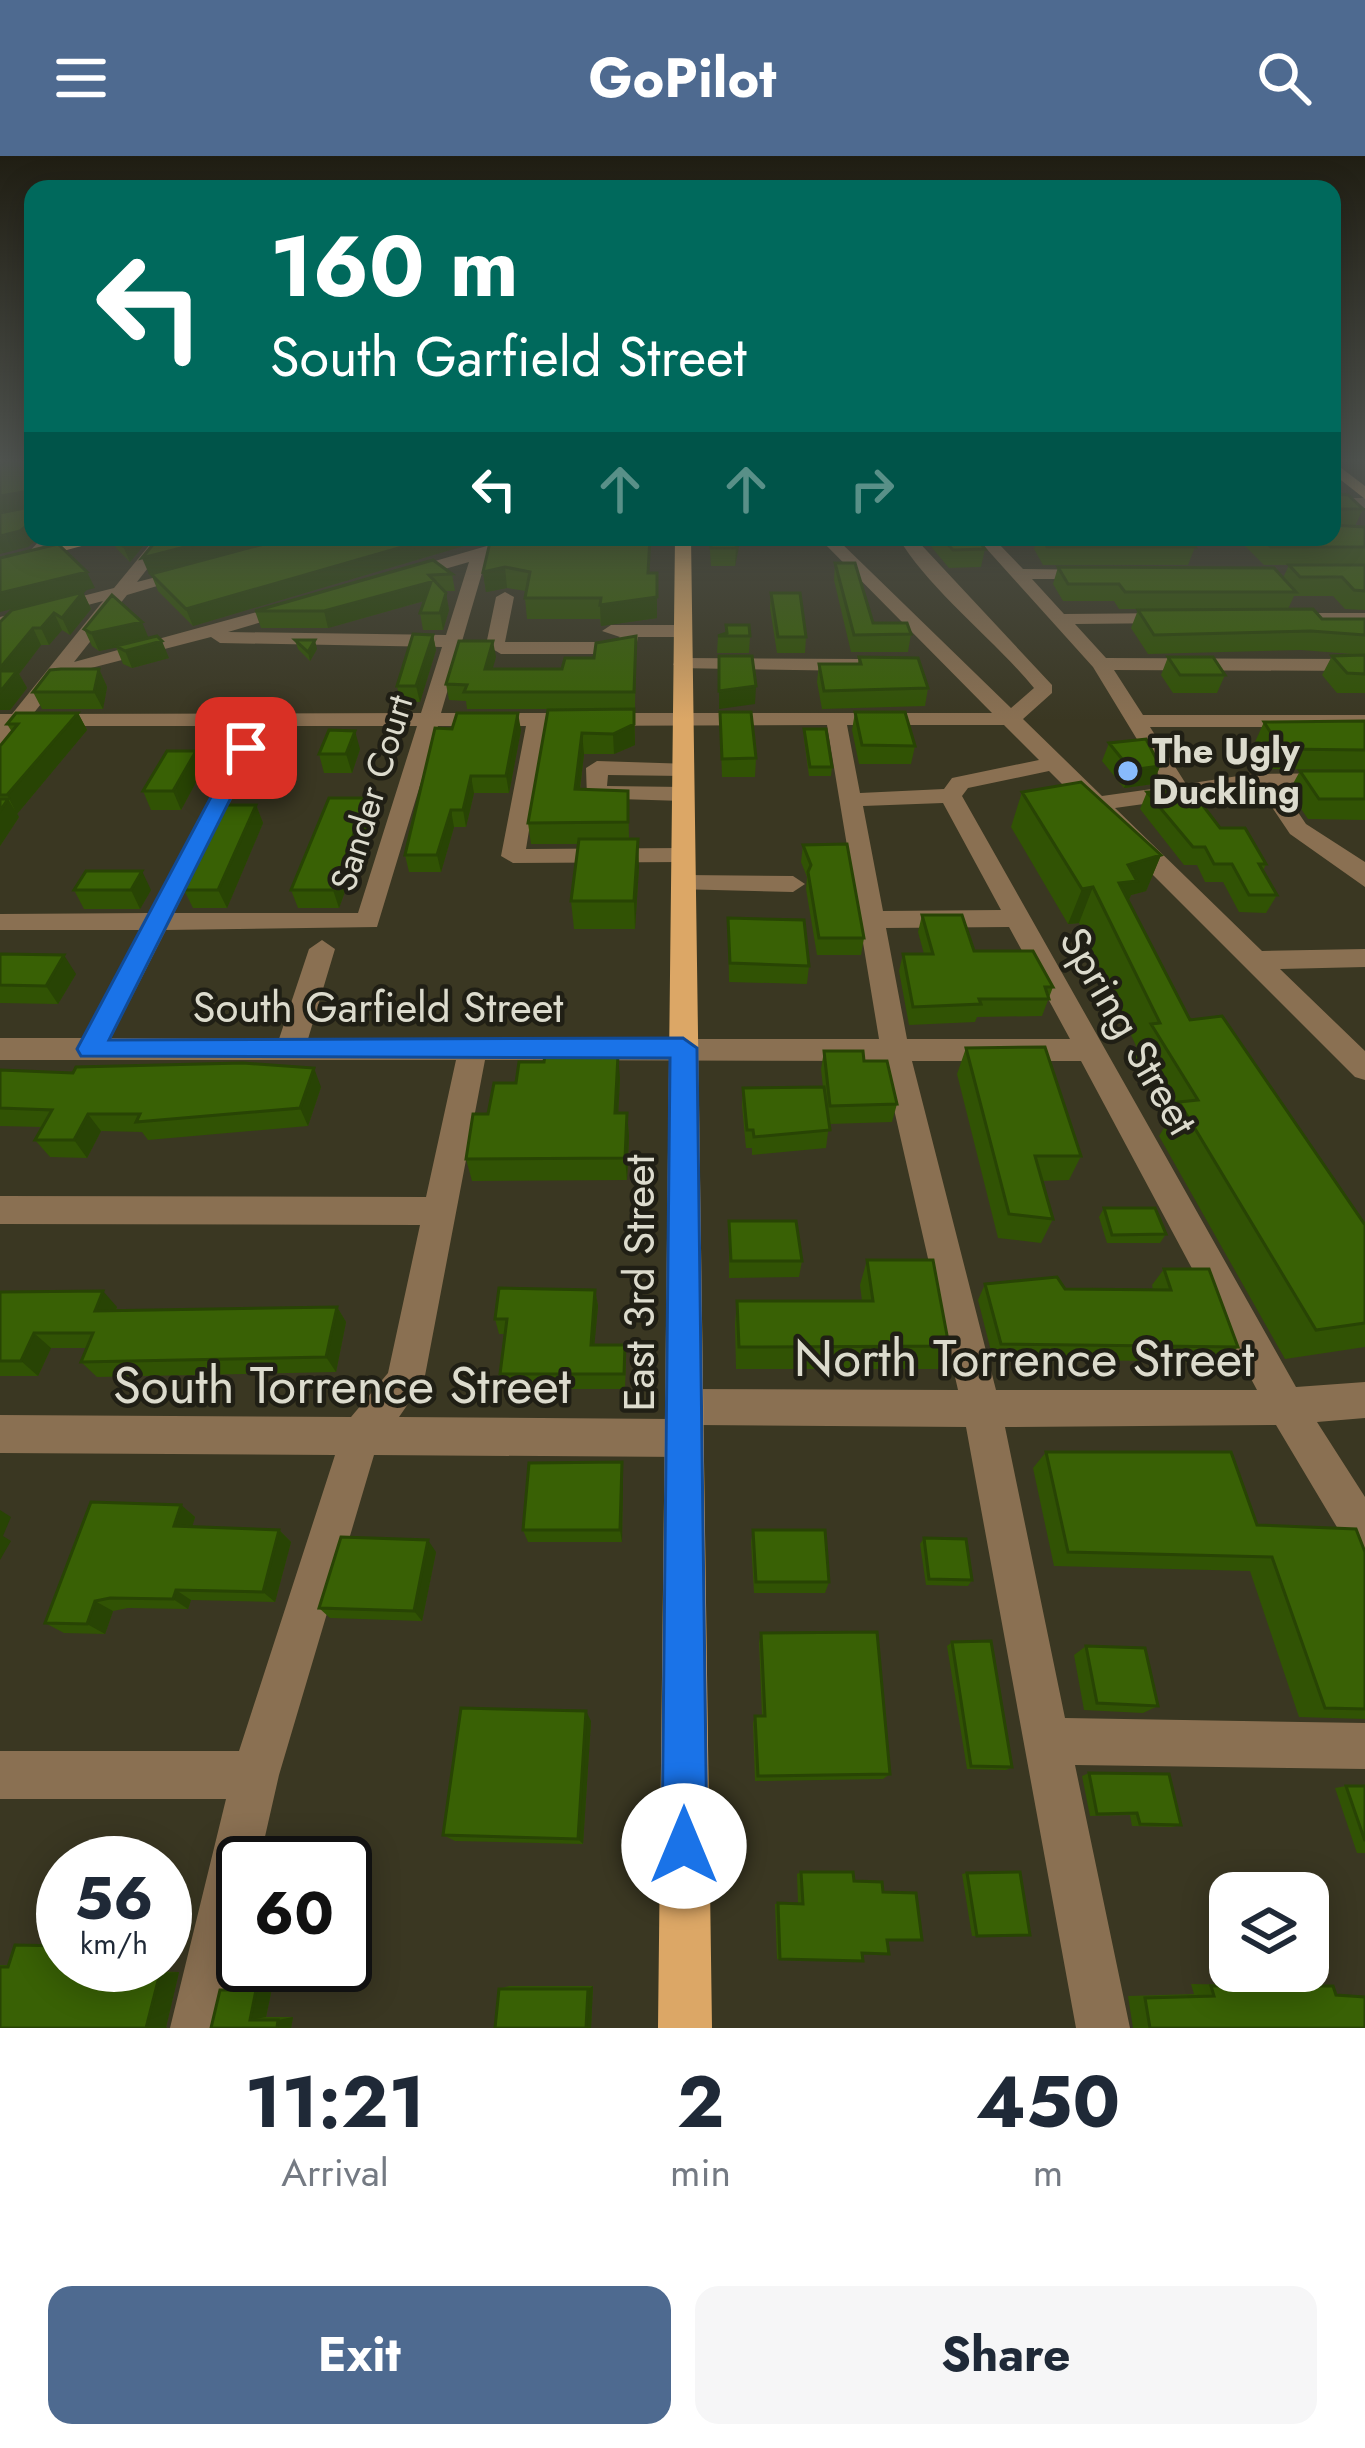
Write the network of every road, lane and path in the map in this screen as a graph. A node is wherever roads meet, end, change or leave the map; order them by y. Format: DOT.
graph roads {
  1 [pos="43,546"];
  2 [pos="69,546"];
  3 [pos="156,546"];
  4 [pos="503,546"];
  5 [pos="683,546"];
  6 [pos="836,546"];
  7 [pos="912,546"];
  8 [pos="994,546"];
  9 [pos="480,553"];
  10 [pos="34,555"];
  11 [pos="0,563"];
  12 [pos="221,565"];
  13 [pos="1019,574"];
  14 [pos="1116,574"];
  15 [pos="377,583"];
  16 [pos="114,593"];
  17 [pos="505,597"];
  18 [pos="316,601"];
  19 [pos="1201,618"];
  20 [pos="1248,618"];
  21 [pos="1365,618"];
  22 [pos="1060,619"];
  23 [pos="0,623"];
  24 [pos="202,634"];
  25 [pos="454,641"];
  26 [pos="683,648"];
  27 [pos="950,659"];
  28 [pos="1101,664"];
  29 [pos="892,665"];
  30 [pos="914,665"];
  31 [pos="1365,665"];
  32 [pos="57,670"];
  33 [pos="812,698"];
  34 [pos="1010,718"];
  35 [pos="9,720"];
  36 [pos="262,720"];
  37 [pos="431,721"];
  38 [pos="537,721"];
  39 [pos="683,721"];
  40 [pos="1137,721"];
  41 [pos="1365,721"];
  42 [pos="0,742"];
  43 [pos="1054,763"];
  44 [pos="1365,780"];
  45 [pos="1266,781"];
  46 [pos="1180,791"];
  47 [pos="951,796"];
  48 [pos="847,800"];
  49 [pos="1097,804"];
  50 [pos="1353,856"];
  51 [pos="684,869"];
  52 [pos="1365,879"];
  53 [pos="793,884"];
  54 [pos="1017,918"];
  55 [pos="872,920"];
  56 [pos="0,922"];
  57 [pos="158,923"];
  58 [pos="322,949"];
  59 [pos="1365,958"];
  60 [pos="1255,960"];
  61 [pos="473,1048"];
  62 [pos="683,1048"];
  63 [pos="0,1049"];
  64 [pos="91,1049"];
  65 [pos="290,1049"];
  66 [pos="1090,1050"];
  67 [pos="895,1051"];
  68 [pos="1365,1069"];
  69 [pos="0,1210"];
  70 [pos="440,1211"];
  71 [pos="1365,1400"];
  72 [pos="1287,1408"];
  73 [pos="982,1410"];
  74 [pos="684,1422"];
  75 [pos="0,1434"];
  76 [pos="361,1436"];
  77 [pos="1365,1534"];
  78 [pos="1047,1741"];
  79 [pos="1365,1746"];
  80 [pos="0,1775"];
  81 [pos="255,1775"];
  82 [pos="196,2028"];
  83 [pos="685,2028"];
  84 [pos="1103,2028"];
  1 -- 10 [label="street"];
  2 -- 10 [label="main road"];
  3 -- 16 [label="street"];
  4 -- 9 [label="street"];
  5 -- 26 [label="main road, East 3rd Street"];
  6 -- 27 [label="street"];
  7 -- 34 [label="street"];
  8 -- 13 [label="street"];
  9 -- 15 [label="street"];
  9 -- 25 [label="street, Sander Court"];
  10 -- 11 [label="main road"];
  12 -- 16 [label="street"];
  13 -- 14 [label="street"];
  13 -- 22 [label="street"];
  16 -- 23 [label="street"];
  16 -- 32 [label="street"];
  17 -- 26 [label="street"];
  18 -- 24 [label="street"];
  19 -- 22 [label="street"];
  20 -- 21 [label="street"];
  22 -- 28 [label="street"];
  24 -- 25 [label="street"];
  24 -- 32 [label="street"];
  25 -- 37 [label="street, Sander Court"];
  26 -- 33 [label="street"];
  26 -- 39 [label="main road, East 3rd Street"];
  27 -- 30 [label="street"];
  27 -- 34 [label="street"];
  28 -- 31 [label="street"];
  28 -- 40 [label="street"];
  29 -- 33 [label="street"];
  32 -- 35 [label="street"];
  33 -- 34 [label="street"];
  33 -- 39 [label="street"];
  33 -- 48 [label="street"];
  34 -- 43 [label="street"];
  35 -- 36 [label="street"];
  35 -- 42 [label="street"];
  36 -- 37 [label="street"];
  36 -- 57 [label="street"];
  37 -- 38 [label="street"];
  37 -- 57 [label="street, Sander Court"];
  38 -- 39 [label="street"];
  38 -- 51 [label="street"];
  39 -- 51 [label="main road, East 3rd Street"];
  40 -- 41 [label="street"];
  40 -- 46 [label="street"];
  43 -- 47 [label="street"];
  43 -- 49 [label="street"];
  44 -- 45 [label="street"];
  45 -- 46 [label="street"];
  45 -- 50 [label="street"];
  46 -- 49 [label="street"];
  47 -- 48 [label="street"];
  47 -- 54 [label="street, Spring Street"];
  48 -- 55 [label="street"];
  49 -- 60 [label="street"];
  50 -- 52 [label="street"];
  51 -- 53 [label="street"];
  51 -- 62 [label="main road, East 3rd Street"];
  54 -- 55 [label="street"];
  54 -- 66 [label="street, Spring Street"];
  55 -- 67 [label="street"];
  56 -- 57 [label="street, Sander Court"];
  57 -- 64 [label="street"];
  58 -- 65 [label="street"];
  59 -- 60 [label="street"];
  60 -- 68 [label="street"];
  61 -- 62 [label="street, South Garfield Street"];
  61 -- 65 [label="street, South Garfield Street"];
  61 -- 70 [label="street"];
  62 -- 67 [label="street, South Garfield Street"];
  62 -- 74 [label="main road, East 3rd Street"];
  63 -- 64 [label="street, South Garfield Street"];
  64 -- 65 [label="street, South Garfield Street"];
  66 -- 67 [label="street, South Garfield Street"];
  66 -- 72 [label="street, Spring Street"];
  67 -- 73 [label="street"];
  69 -- 70 [label="street"];
  70 -- 76 [label="street"];
  71 -- 72 [label="street, North Torrence Street"];
  72 -- 73 [label="street, North Torrence Street"];
  72 -- 77 [label="street, Spring Street"];
  73 -- 74 [label="street, North Torrence Street"];
  73 -- 78 [label="street"];
  74 -- 76 [label="street, South Torrence Street"];
  74 -- 83 [label="main road, East 3rd Street"];
  75 -- 76 [label="street, South Torrence Street"];
  76 -- 81 [label="street"];
  78 -- 79 [label="street"];
  78 -- 84 [label="street"];
  80 -- 81 [label="street"];
  81 -- 82 [label="street"];
}
